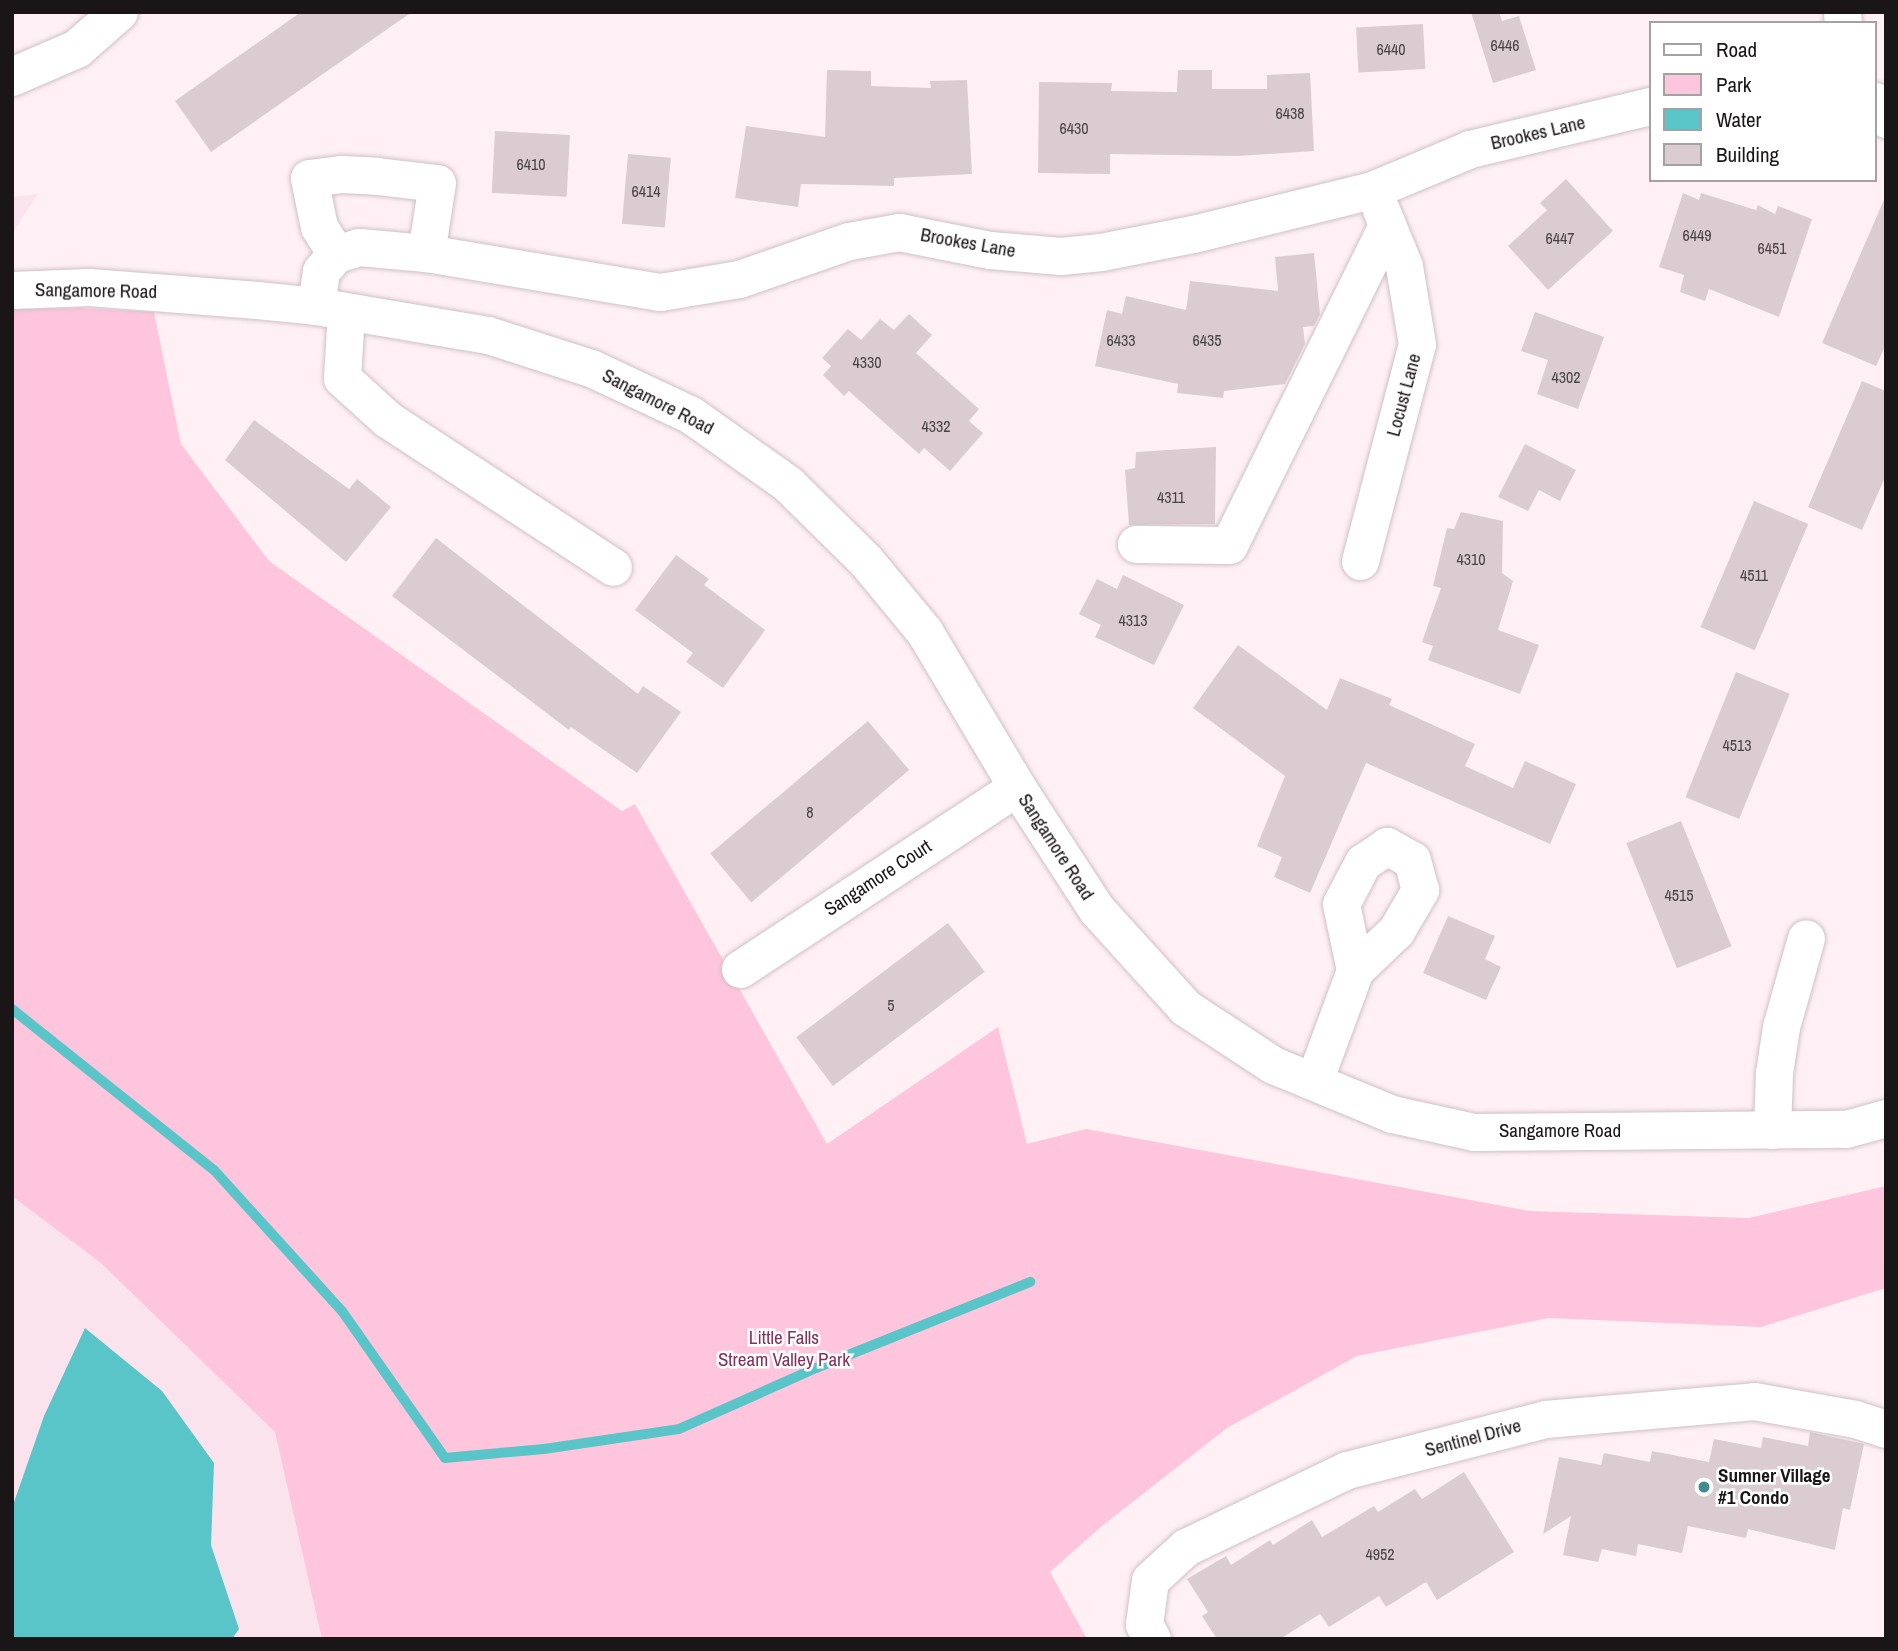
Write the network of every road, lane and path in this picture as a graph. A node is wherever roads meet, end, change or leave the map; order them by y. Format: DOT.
graph roads {
  1 [pos="119,12"];
  2 [pos="12,77"];
  3 [pos="1650,106"];
  4 [pos="1372,190"];
  5 [pos="1387,225"];
  6 [pos="426,253"];
  7 [pos="336,254"];
  8 [pos="12,290"];
  9 [pos="331,309"];
  10 [pos="1136,544"];
  11 [pos="1360,561"];
  12 [pos="613,567"];
  13 [pos="1017,786"];
  14 [pos="1806,938"];
  15 [pos="740,969"];
  16 [pos="1355,970"];
  17 [pos="1314,1082"];
  18 [pos="1886,1118"];
  19 [pos="1772,1130"];
  20 [pos="1886,1429"];
  21 [pos="1152,1639"];
  1 -- 2 [label="main road"];
  3 -- 4 [label="street, Brookes Lane"];
  4 -- 5 [label="street, Locust Lane"];
  4 -- 6 [label="street, Brookes Lane"];
  5 -- 10 [label="street"];
  5 -- 11 [label="street, Locust Lane"];
  6 -- 7 [label="street, Brookes Lane"];
  6 -- 7 [label="street"];
  7 -- 9 [label="street"];
  8 -- 9 [label="street, Sangamore Road"];
  9 -- 12 [label="street"];
  9 -- 13 [label="street, Sangamore Road"];
  13 -- 15 [label="street, Sangamore Court"];
  13 -- 17 [label="street, Sangamore Road"];
  14 -- 19 [label="street"];
  16 -- 17 [label="street"];
  17 -- 19 [label="street, Sangamore Road"];
  18 -- 19 [label="street, Sangamore Road"];
  20 -- 21 [label="street, Sentinel Drive"];
}
